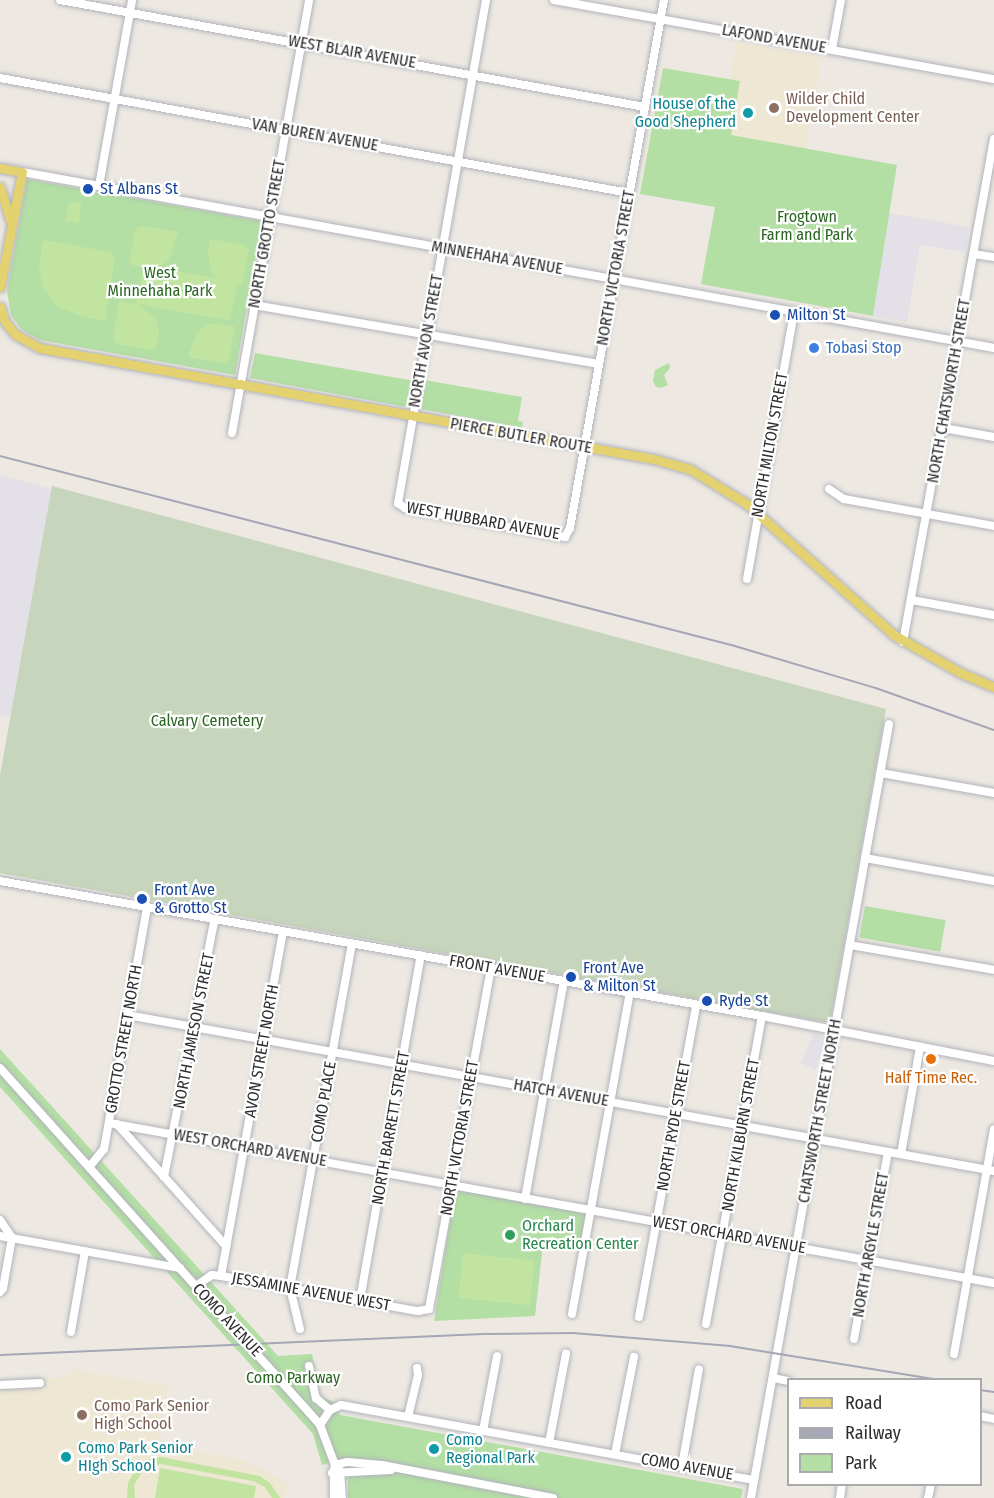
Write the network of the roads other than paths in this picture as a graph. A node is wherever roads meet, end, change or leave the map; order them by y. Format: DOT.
graph roads {
  1 [pos="60,0"];
  2 [pos="132,0"];
  3 [pos="309,0"];
  4 [pos="486,0"];
  5 [pos="554,0"];
  6 [pos="663,0"];
  7 [pos="841,0"];
  8 [pos="130,13"];
  9 [pos="660,20"];
  10 [pos="301,43"];
  11 [pos="832,50"];
  12 [pos="473,75"];
  13 [pos="0,78"];
  14 [pos="994,79"];
  15 [pos="114,99"];
  16 [pos="645,107"];
  17 [pos="286,130"];
  18 [pos="994,139"];
  19 [pos="458,161"];
  20 [pos="0,168"];
  21 [pos="991,168"];
  22 [pos="22,172"];
  23 [pos="99,186"];
  24 [pos="0,187"];
  25 [pos="629,193"];
  26 [pos="270,216"];
  27 [pos="11,227"];
  28 [pos="443,248"];
  29 [pos="974,254"];
  30 [pos="994,257"];
  31 [pos="614,279"];
  32 [pos="0,287"];
  33 [pos="254,305"];
  34 [pos="0,308"];
  35 [pos="794,312"];
  36 [pos="427,335"];
  37 [pos="958,342"];
  38 [pos="994,348"];
  39 [pos="599,364"];
  40 [pos="240,385"];
  41 [pos="412,416"];
  42 [pos="943,428"];
  43 [pos="232,434"];
  44 [pos="994,437"];
  45 [pos="585,447"];
  46 [pos="829,489"];
  47 [pos="398,505"];
  48 [pos="757,512"];
  49 [pos="927,514"];
  50 [pos="994,526"];
  51 [pos="567,536"];
  52 [pos="747,579"];
  53 [pos="912,600"];
  54 [pos="994,615"];
  55 [pos="903,642"];
  56 [pos="994,687"];
  57 [pos="889,724"];
  58 [pos="881,772"];
  59 [pos="994,793"];
  60 [pos="865,858"];
  61 [pos="0,881"];
  62 [pos="994,881"];
  63 [pos="147,908"];
  64 [pos="214,921"];
  65 [pos="283,933"];
  66 [pos="352,945"];
  67 [pos="850,945"];
  68 [pos="421,956"];
  69 [pos="491,967"];
  70 [pos="994,970"];
  71 [pos="564,981"];
  72 [pos="630,993"];
  73 [pos="696,1005"];
  74 [pos="127,1015"];
  75 [pos="762,1016"];
  76 [pos="194,1026"];
  77 [pos="834,1031"];
  78 [pos="264,1039"];
  79 [pos="920,1047"];
  80 [pos="333,1052"];
  81 [pos="994,1061"];
  82 [pos="403,1065"];
  83 [pos="0,1068"];
  84 [pos="471,1077"];
  85 [pos="544,1090"];
  86 [pos="610,1102"];
  87 [pos="676,1114"];
  88 [pos="113,1124"];
  89 [pos="742,1126"];
  90 [pos="994,1130"];
  91 [pos="174,1134"];
  92 [pos="815,1139"];
  93 [pos="244,1147"];
  94 [pos="888,1152"];
  95 [pos="901,1154"];
  96 [pos="314,1160"];
  97 [pos="90,1166"];
  98 [pos="991,1170"];
  99 [pos="383,1173"];
  100 [pos="165,1177"];
  101 [pos="452,1185"];
  102 [pos="525,1199"];
  103 [pos="591,1210"];
  104 [pos="0,1220"];
  105 [pos="657,1222"];
  106 [pos="723,1234"];
  107 [pos="0,1236"];
  108 [pos="12,1238"];
  109 [pos="226,1246"];
  110 [pos="796,1247"];
  111 [pos="85,1251"];
  112 [pos="869,1260"];
  113 [pos="180,1268"];
  114 [pos="221,1276"];
  115 [pos="968,1278"];
  116 [pos="994,1282"];
  117 [pos="196,1286"];
  118 [pos="290,1288"];
  119 [pos="0,1292"];
  120 [pos="360,1300"];
  121 [pos="429,1309"];
  122 [pos="572,1314"];
  123 [pos="639,1317"];
  124 [pos="706,1324"];
  125 [pos="300,1329"];
  126 [pos="71,1332"];
  127 [pos="854,1339"];
  128 [pos="566,1354"];
  129 [pos="954,1354"];
  130 [pos="497,1356"];
  131 [pos="634,1357"];
  132 [pos="309,1366"];
  133 [pos="417,1368"];
  134 [pos="699,1369"];
  135 [pos="773,1378"];
  136 [pos="787,1381"];
  137 [pos="40,1383"];
  138 [pos="0,1385"];
  139 [pos="330,1410"];
  140 [pos="408,1417"];
  141 [pos="320,1425"];
  142 [pos="483,1431"];
  143 [pos="549,1443"];
  144 [pos="615,1454"];
  145 [pos="682,1466"];
  146 [pos="336,1470"];
  147 [pos="399,1470"];
  148 [pos="366,1471"];
  149 [pos="754,1480"];
  150 [pos="342,1495"];
  151 [pos="334,1498"];
  152 [pos="553,1498"];
  153 [pos="751,1498"];
  1 -- 8 [label="street, WEST BLAIR AVENUE"];
  2 -- 8 [label="street"];
  3 -- 10 [label="street, NORTH GROTTO STREET"];
  4 -- 12 [label="street, NORTH AVON STREET"];
  5 -- 9 [label="street, LAFOND AVENUE"];
  6 -- 9 [label="street, NORTH VICTORIA STREET"];
  7 -- 11 [label="street"];
  8 -- 10 [label="street, WEST BLAIR AVENUE"];
  8 -- 15 [label="street"];
  9 -- 11 [label="street, LAFOND AVENUE"];
  9 -- 16 [label="street, NORTH VICTORIA STREET"];
  10 -- 12 [label="street, WEST BLAIR AVENUE"];
  10 -- 17 [label="street, NORTH GROTTO STREET"];
  11 -- 14 [label="street, LAFOND AVENUE"];
  12 -- 16 [label="street, WEST BLAIR AVENUE"];
  12 -- 19 [label="street, NORTH AVON STREET"];
  13 -- 15 [label="street, VAN BUREN AVENUE"];
  15 -- 17 [label="street, VAN BUREN AVENUE"];
  15 -- 23 [label="street"];
  16 -- 25 [label="street, NORTH VICTORIA STREET"];
  17 -- 19 [label="street, VAN BUREN AVENUE"];
  17 -- 26 [label="street, NORTH GROTTO STREET"];
  18 -- 21 [label="street, NORTH CHATSWORTH STREET"];
  19 -- 25 [label="street, VAN BUREN AVENUE"];
  19 -- 28 [label="street, NORTH AVON STREET"];
  20 -- 22 [label="main road, MINNEHAHA AVENUE"];
  21 -- 29 [label="street, NORTH CHATSWORTH STREET"];
  22 -- 23 [label="street, MINNEHAHA AVENUE"];
  22 -- 27 [label="main road"];
  23 -- 26 [label="street, MINNEHAHA AVENUE"];
  24 -- 27 [label="main road"];
  25 -- 31 [label="street, NORTH VICTORIA STREET"];
  26 -- 28 [label="street, MINNEHAHA AVENUE"];
  26 -- 33 [label="street, NORTH GROTTO STREET"];
  27 -- 32 [label="main road"];
  28 -- 31 [label="street, MINNEHAHA AVENUE"];
  28 -- 36 [label="street, NORTH AVON STREET"];
  29 -- 30 [label="street"];
  29 -- 37 [label="street, NORTH CHATSWORTH STREET"];
  31 -- 35 [label="street, MINNEHAHA AVENUE"];
  31 -- 39 [label="street, NORTH VICTORIA STREET"];
  33 -- 36 [label="street"];
  33 -- 40 [label="street, NORTH GROTTO STREET"];
  34 -- 40 [label="main road, PIERCE BUTLER ROUTE"];
  35 -- 37 [label="street, MINNEHAHA AVENUE"];
  35 -- 48 [label="street, NORTH MILTON STREET"];
  36 -- 39 [label="street"];
  36 -- 41 [label="street, NORTH AVON STREET"];
  37 -- 38 [label="street, MINNEHAHA AVENUE"];
  37 -- 42 [label="street, NORTH CHATSWORTH STREET"];
  39 -- 45 [label="street, NORTH VICTORIA STREET"];
  40 -- 41 [label="main road, PIERCE BUTLER ROUTE"];
  40 -- 43 [label="street, NORTH GROTTO STREET"];
  41 -- 45 [label="main road, PIERCE BUTLER ROUTE"];
  41 -- 47 [label="street, NORTH AVON STREET"];
  42 -- 44 [label="street"];
  42 -- 49 [label="street, NORTH CHATSWORTH STREET"];
  45 -- 48 [label="main road, PIERCE BUTLER ROUTE"];
  45 -- 51 [label="street, NORTH VICTORIA STREET"];
  46 -- 49 [label="street"];
  47 -- 51 [label="street, WEST HUBBARD AVENUE"];
  48 -- 52 [label="street, NORTH MILTON STREET"];
  48 -- 55 [label="main road, PIERCE BUTLER ROUTE"];
  49 -- 50 [label="street"];
  49 -- 53 [label="street, NORTH CHATSWORTH STREET"];
  53 -- 54 [label="street"];
  53 -- 55 [label="street, NORTH CHATSWORTH STREET"];
  55 -- 56 [label="main road, PIERCE BUTLER ROUTE"];
  57 -- 58 [label="street, CHATSWORTH STREET NORTH"];
  58 -- 59 [label="street"];
  58 -- 60 [label="street, CHATSWORTH STREET NORTH"];
  60 -- 62 [label="street"];
  60 -- 67 [label="street, CHATSWORTH STREET NORTH"];
  61 -- 63 [label="street, FRONT AVENUE"];
  63 -- 64 [label="street, FRONT AVENUE"];
  63 -- 74 [label="street, GROTTO STREET NORTH"];
  64 -- 65 [label="street, FRONT AVENUE"];
  64 -- 76 [label="street, NORTH JAMESON STREET"];
  65 -- 66 [label="street, FRONT AVENUE"];
  65 -- 78 [label="street, AVON STREET NORTH"];
  66 -- 68 [label="street, FRONT AVENUE"];
  66 -- 80 [label="street, COMO PLACE"];
  67 -- 70 [label="street"];
  67 -- 77 [label="street, CHATSWORTH STREET NORTH"];
  68 -- 69 [label="street, FRONT AVENUE"];
  68 -- 82 [label="street, NORTH BARRETT STREET"];
  69 -- 71 [label="street, FRONT AVENUE"];
  69 -- 84 [label="street, NORTH VICTORIA STREET"];
  71 -- 72 [label="street, FRONT AVENUE"];
  71 -- 85 [label="street"];
  72 -- 73 [label="street, FRONT AVENUE"];
  72 -- 86 [label="street"];
  73 -- 75 [label="street, FRONT AVENUE"];
  73 -- 87 [label="street, NORTH RYDE STREET"];
  74 -- 76 [label="street, HATCH AVENUE"];
  74 -- 88 [label="street, GROTTO STREET NORTH"];
  75 -- 77 [label="street, FRONT AVENUE"];
  75 -- 89 [label="street, NORTH KILBURN STREET"];
  76 -- 78 [label="street, HATCH AVENUE"];
  76 -- 91 [label="street, NORTH JAMESON STREET"];
  77 -- 79 [label="street, FRONT AVENUE"];
  77 -- 92 [label="street, CHATSWORTH STREET NORTH"];
  78 -- 80 [label="street, HATCH AVENUE"];
  78 -- 93 [label="street, AVON STREET NORTH"];
  79 -- 81 [label="street, FRONT AVENUE"];
  79 -- 95 [label="street, NORTH ARGYLE STREET"];
  80 -- 82 [label="street, HATCH AVENUE"];
  80 -- 96 [label="street, COMO PLACE"];
  82 -- 84 [label="street, HATCH AVENUE"];
  82 -- 99 [label="street, NORTH BARRETT STREET"];
  83 -- 97 [label="street, COMO AVENUE"];
  84 -- 85 [label="street, HATCH AVENUE"];
  84 -- 101 [label="street, NORTH VICTORIA STREET"];
  85 -- 86 [label="street, HATCH AVENUE"];
  85 -- 102 [label="street"];
  86 -- 87 [label="street, HATCH AVENUE"];
  86 -- 103 [label="street"];
  87 -- 89 [label="street, HATCH AVENUE"];
  87 -- 105 [label="street, NORTH RYDE STREET"];
  88 -- 91 [label="street, WEST ORCHARD AVENUE"];
  88 -- 97 [label="street, GROTTO STREET NORTH"];
  88 -- 100 [label="street"];
  89 -- 92 [label="street, HATCH AVENUE"];
  89 -- 106 [label="street, NORTH KILBURN STREET"];
  90 -- 98 [label="street"];
  91 -- 93 [label="street, WEST ORCHARD AVENUE"];
  91 -- 100 [label="street, NORTH JAMESON STREET"];
  92 -- 94 [label="street, HATCH AVENUE"];
  92 -- 110 [label="street, CHATSWORTH STREET NORTH"];
  93 -- 96 [label="street, WEST ORCHARD AVENUE"];
  93 -- 109 [label="street, AVON STREET NORTH"];
  94 -- 95 [label="street, HATCH AVENUE"];
  94 -- 112 [label="street, NORTH ARGYLE STREET"];
  95 -- 98 [label="street, HATCH AVENUE"];
  96 -- 99 [label="street, WEST ORCHARD AVENUE"];
  96 -- 118 [label="street, COMO PLACE"];
  97 -- 113 [label="street, COMO AVENUE"];
  98 -- 115 [label="street"];
  99 -- 101 [label="street, WEST ORCHARD AVENUE"];
  99 -- 120 [label="street, NORTH BARRETT STREET"];
  100 -- 109 [label="street"];
  101 -- 102 [label="street, WEST ORCHARD AVENUE"];
  101 -- 121 [label="street, NORTH VICTORIA STREET"];
  102 -- 103 [label="street, WEST ORCHARD AVENUE"];
  103 -- 105 [label="street, WEST ORCHARD AVENUE"];
  103 -- 122 [label="street"];
  104 -- 108 [label="street"];
  105 -- 106 [label="street, WEST ORCHARD AVENUE"];
  105 -- 123 [label="street, NORTH RYDE STREET"];
  106 -- 110 [label="street, WEST ORCHARD AVENUE"];
  106 -- 124 [label="street, NORTH KILBURN STREET"];
  107 -- 108 [label="street"];
  108 -- 111 [label="street"];
  108 -- 119 [label="street"];
  109 -- 114 [label="street, AVON STREET NORTH"];
  110 -- 112 [label="street, WEST ORCHARD AVENUE"];
  110 -- 135 [label="street, CHATSWORTH STREET NORTH"];
  111 -- 113 [label="street"];
  111 -- 126 [label="street"];
  112 -- 115 [label="street, WEST ORCHARD AVENUE"];
  112 -- 127 [label="street, NORTH ARGYLE STREET"];
  113 -- 117 [label="street, COMO AVENUE"];
  114 -- 117 [label="street, JESSAMINE AVENUE WEST"];
  114 -- 118 [label="street, JESSAMINE AVENUE WEST"];
  115 -- 116 [label="street, WEST ORCHARD AVENUE"];
  115 -- 129 [label="street"];
  117 -- 141 [label="street, COMO AVENUE"];
  118 -- 120 [label="street, JESSAMINE AVENUE WEST"];
  118 -- 125 [label="street, COMO PLACE"];
  120 -- 121 [label="street, JESSAMINE AVENUE WEST"];
  128 -- 143 [label="street"];
  130 -- 142 [label="street"];
  131 -- 144 [label="street"];
  132 -- 139 [label="street"];
  133 -- 140 [label="street"];
  134 -- 145 [label="street"];
  135 -- 136 [label="street"];
  135 -- 149 [label="street, CHATSWORTH STREET NORTH"];
  137 -- 138 [label="street"];
  139 -- 140 [label="street, COMO AVENUE"];
  139 -- 141 [label="street"];
  140 -- 142 [label="street, COMO AVENUE"];
  141 -- 146 [label="street"];
  142 -- 143 [label="street, COMO AVENUE"];
  143 -- 144 [label="street, COMO AVENUE"];
  144 -- 145 [label="street, COMO AVENUE"];
  145 -- 149 [label="street, COMO AVENUE"];
  146 -- 147 [label="street"];
  146 -- 148 [label="street"];
  146 -- 150 [label="street"];
  146 -- 151 [label="street"];
  147 -- 148 [label="street"];
  147 -- 152 [label="street"];
  148 -- 150 [label="street"];
  149 -- 153 [label="street, CHATSWORTH STREET NORTH"];
}
